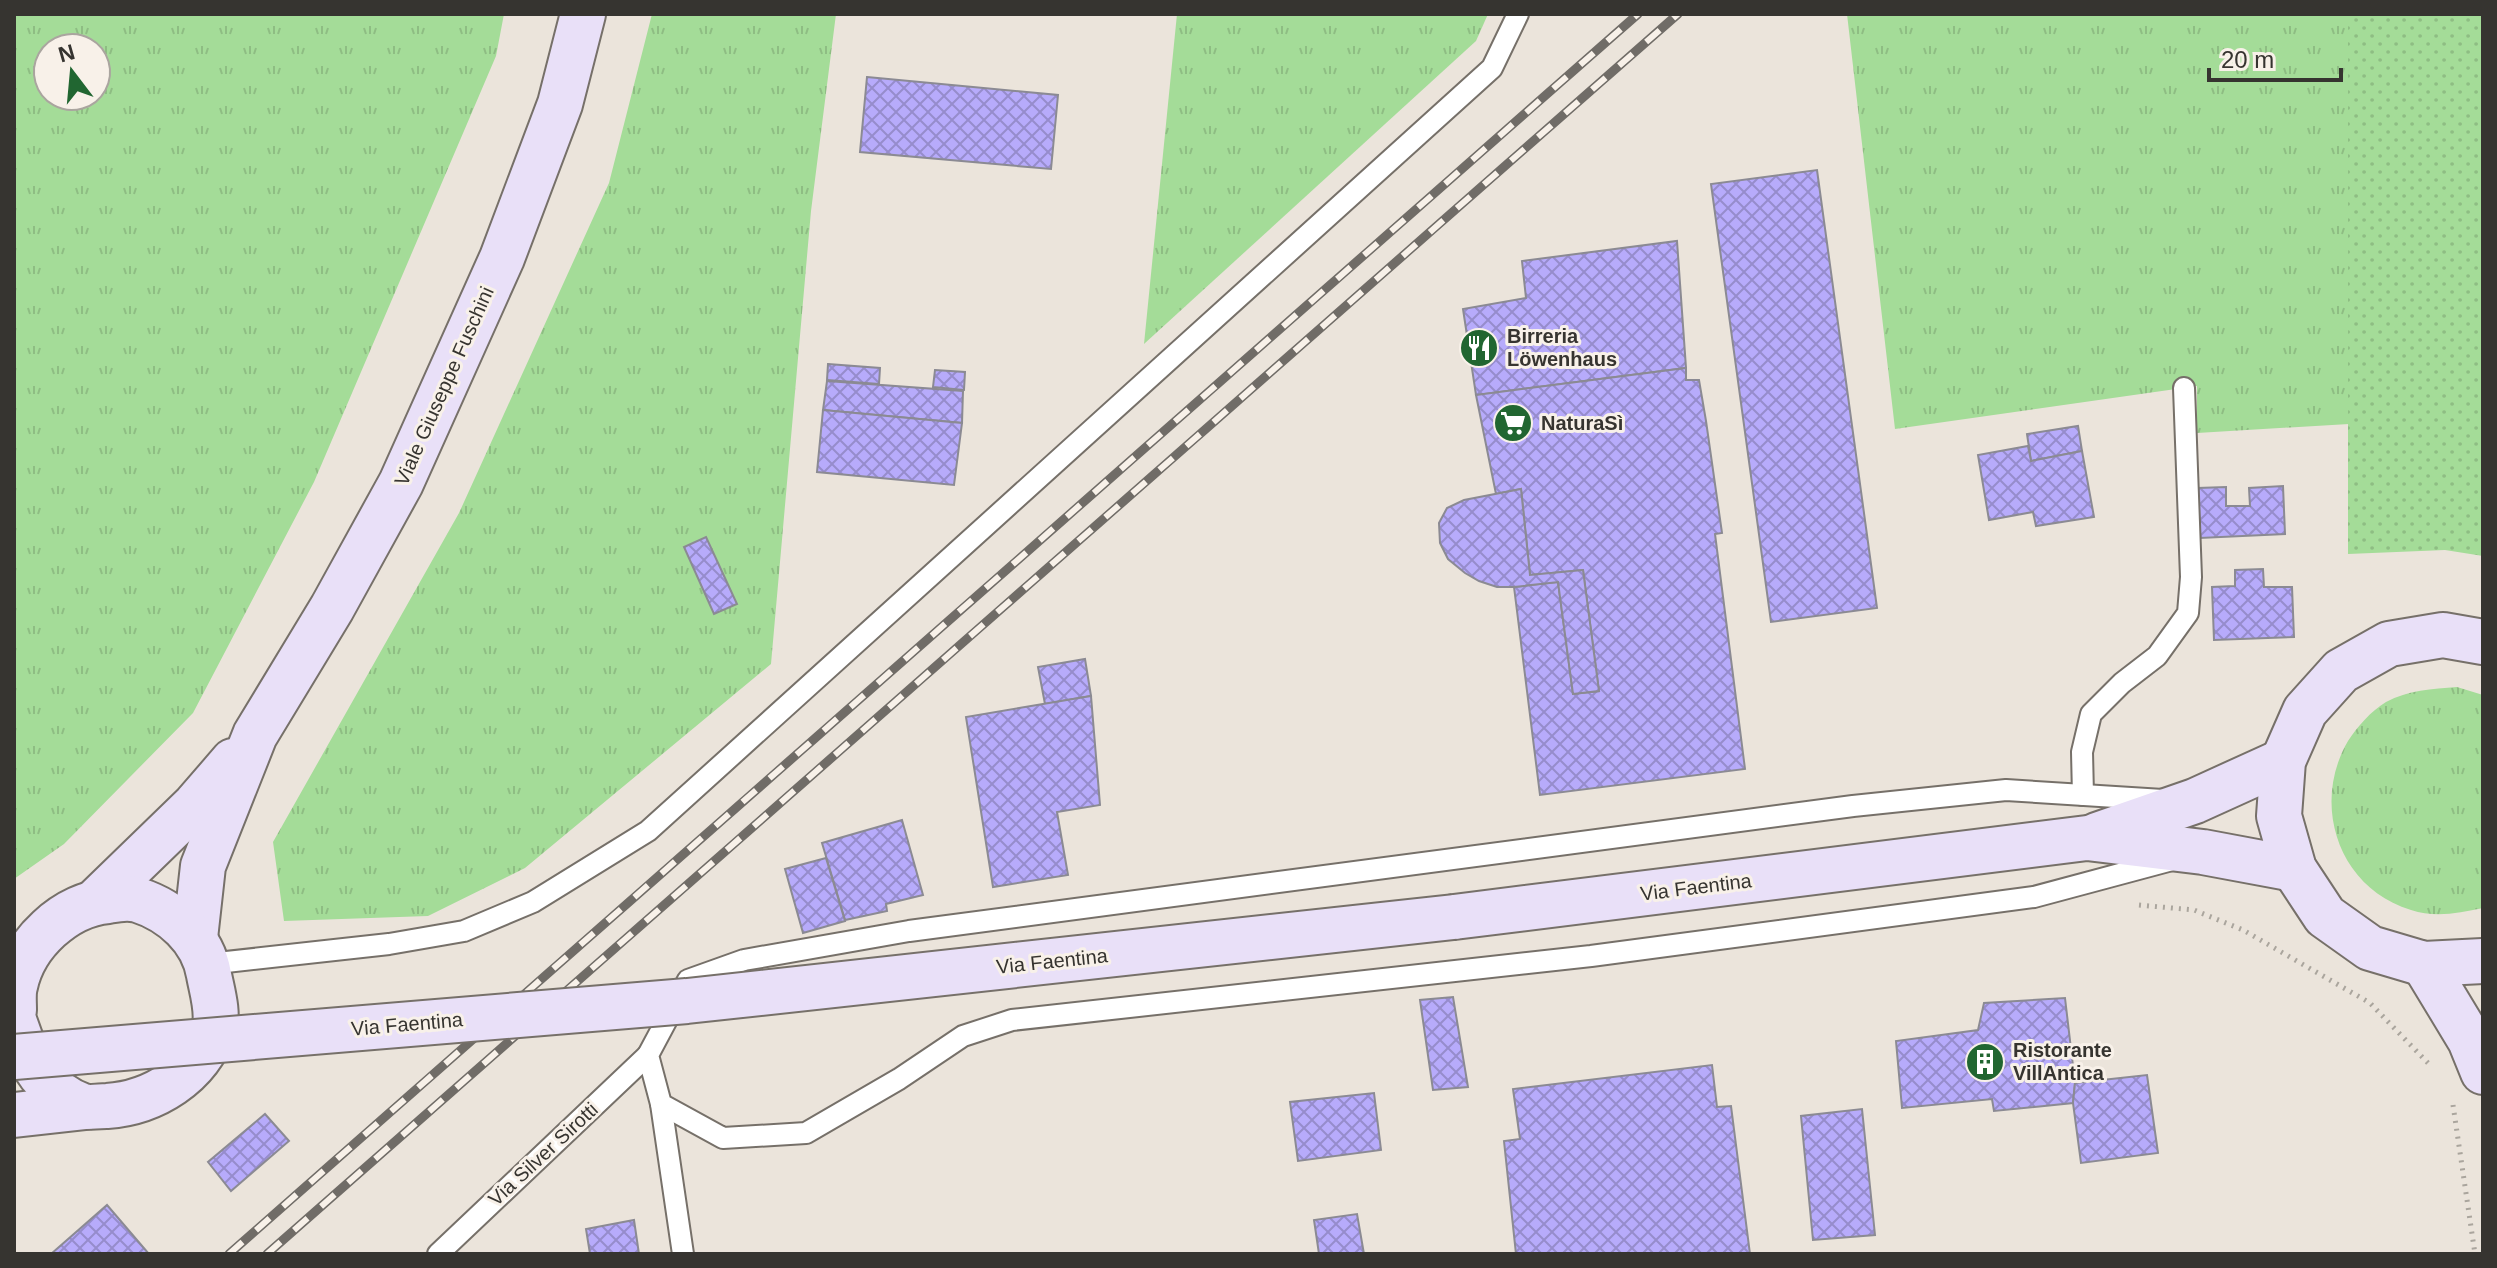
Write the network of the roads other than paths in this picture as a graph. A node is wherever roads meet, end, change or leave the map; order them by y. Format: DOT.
graph roads {
  1 [pos="583,14"];
  2 [pos="1518,14"];
  3 [pos="2184,388"];
  4 [pos="2483,642"];
  5 [pos="255,735"];
  6 [pos="2283,761"];
  7 [pos="2083,795"];
  8 [pos="2195,801"];
  9 [pos="2087,838"];
  10 [pos="2203,852"];
  11 [pos="2294,869"];
  12 [pos="95,902"];
  13 [pos="201,951"];
  14 [pos="22,954"];
  15 [pos="2483,961"];
  16 [pos="2424,964"];
  17 [pos="14,1010"];
  18 [pos="14,1020"];
  19 [pos="648,1055"];
  20 [pos="14,1057"];
  21 [pos="2465,1082"];
  22 [pos="661,1104"];
  23 [pos="86,1107"];
  24 [pos="14,1115"];
  25 [pos="438,1254"];
  26 [pos="683,1254"];
  1 -- 5 [label="main road, Viale Giuseppe Fuschini"];
  2 -- 13 [label="lane"];
  3 -- 7 [label="lane"];
  4 -- 6 [label="main road"];
  5 -- 12 [label="main road, Viale Giuseppe Fuschini"];
  5 -- 13 [label="main road, Viale Giuseppe Fuschini"];
  6 -- 8 [label="main road, Via Faentina"];
  6 -- 11 [label="main road"];
  7 -- 8 [label="lane, Via Silver Sirotti"];
  7 -- 19 [label="lane, Via Silver Sirotti"];
  8 -- 9 [label="main road, Via Faentina"];
  9 -- 10 [label="main road, Via Faentina"];
  9 -- 20 [label="main road, Via Faentina, bridge"];
  10 -- 11 [label="main road, Via Faentina"];
  10 -- 22 [label="lane"];
  11 -- 16 [label="main road"];
  12 -- 13 [label="main road"];
  12 -- 14 [label="main road"];
  13 -- 23 [label="main road, Viale Giuseppe Fuschini"];
  14 -- 17 [label="main road"];
  15 -- 16 [label="main road"];
  16 -- 21 [label="main road"];
  18 -- 23 [label="main road"];
  19 -- 22 [label="lane"];
  19 -- 25 [label="lane, Via Silver Sirotti"];
  22 -- 26 [label="lane"];
  23 -- 24 [label="main road"];
}
